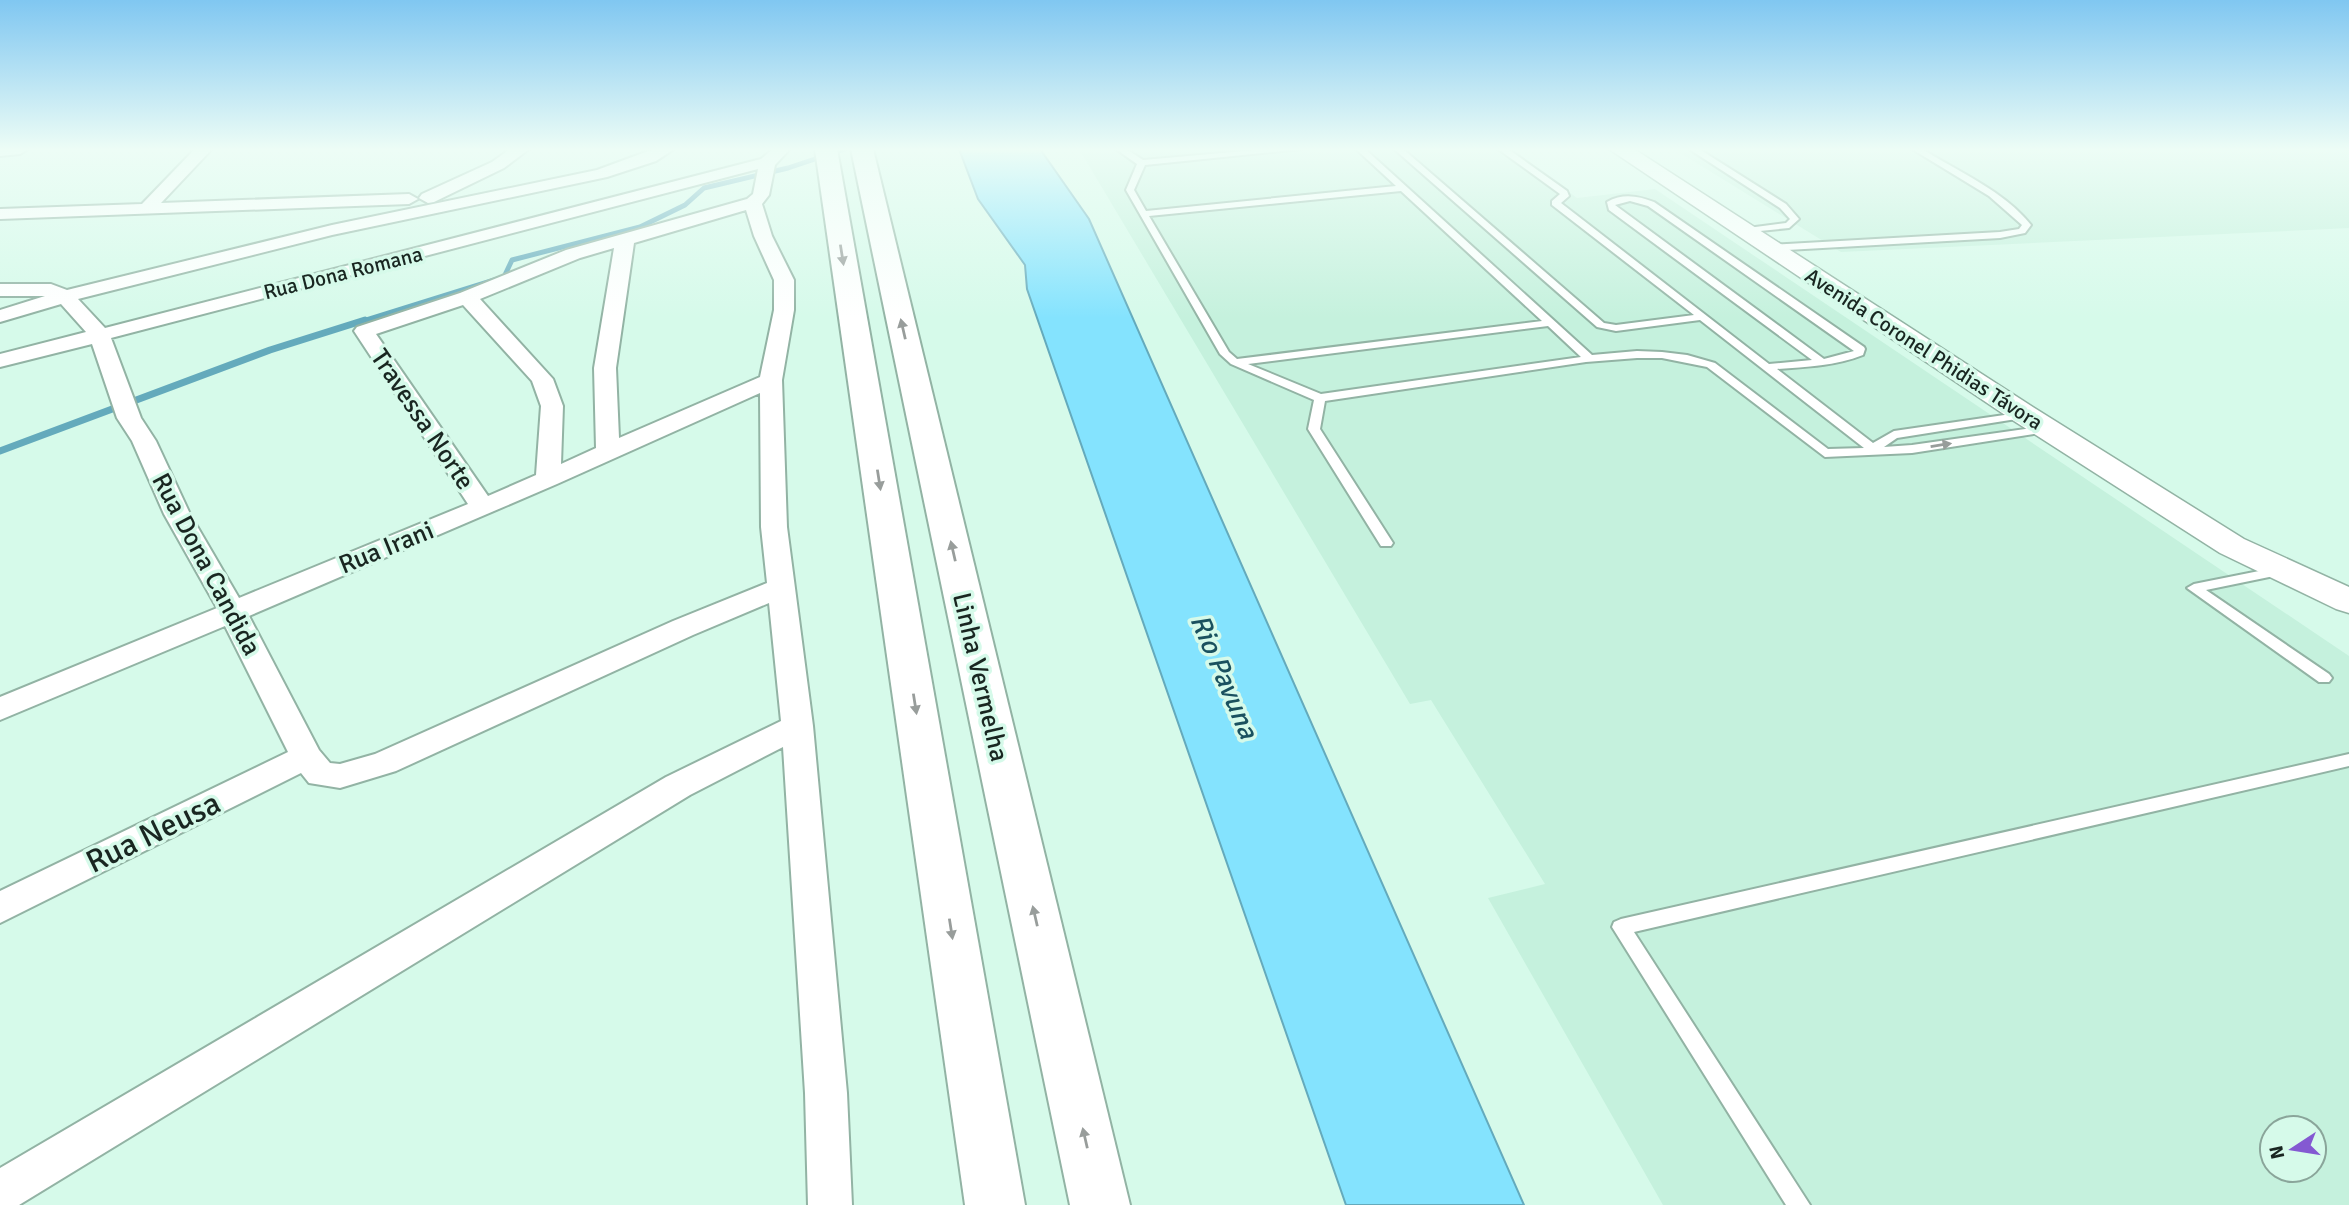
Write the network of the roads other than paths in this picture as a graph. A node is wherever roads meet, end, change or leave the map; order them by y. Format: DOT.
graph roads {
  1 [pos="150,205"];
  2 [pos="232,205"];
  3 [pos="412,205"];
  4 [pos="445,205"];
  5 [pos="611,205"];
  6 [pos="745,205"];
  7 [pos="754,205"];
  8 [pos="852,205"];
  9 [pos="857,205"];
  10 [pos="1138,205"];
  11 [pos="1229,205"];
  12 [pos="1420,205"];
  13 [pos="1463,205"];
  14 [pos="1558,205"];
  15 [pos="1611,205"];
  16 [pos="1653,205"];
  17 [pos="1704,205"];
  18 [pos="1782,205"];
  19 [pos="2004,205"];
  20 [pos="147,208"];
  21 [pos="0,214"];
  22 [pos="1142,214"];
  23 [pos="388,217"];
  24 [pos="1743,231"];
  25 [pos="625,240"];
  26 [pos="1769,248"];
  27 [pos="0,290"];
  28 [pos="65,296"];
  29 [pos="467,298"];
  30 [pos="0,316"];
  31 [pos="1703,317"];
  32 [pos="1550,323"];
  33 [pos="99,334"];
  34 [pos="1591,360"];
  35 [pos="1820,360"];
  36 [pos="0,361"];
  37 [pos="1235,362"];
  38 [pos="1768,367"];
  39 [pos="771,380"];
  40 [pos="1320,398"];
  41 [pos="2036,422"];
  42 [pos="1873,449"];
  43 [pos="607,452"];
  44 [pos="548,479"];
  45 [pos="483,507"];
  46 [pos="1386,543"];
  47 [pos="2232,546"];
  48 [pos="2269,573"];
  49 [pos="782,587"];
  50 [pos="2349,601"];
  51 [pos="232,610"];
  52 [pos="2349,629"];
  53 [pos="2324,678"];
  54 [pos="0,709"];
  55 [pos="797,726"];
  56 [pos="306,757"];
  57 [pos="2349,760"];
  58 [pos="0,908"];
  59 [pos="0,1192"];
  60 [pos="830,1205"];
  61 [pos="995,1205"];
  62 [pos="1100,1205"];
  63 [pos="1799,1205"];
  1 -- 20 [label="street"];
  2 -- 20 [label="street"];
  3 -- 23 [label="street"];
  4 -- 23 [label="street"];
  5 -- 33 [label="street, Rua Dona Romana"];
  6 -- 25 [label="street"];
  7 -- 39 [label="street"];
  8 -- 61 [label="highway, Linha Vermelha, one-way"];
  62 -- 9 [label="highway, Linha Vermelha, one-way"];
  10 -- 22 [label="lane"];
  11 -- 22 [label="lane"];
  12 -- 32 [label="lane"];
  13 -- 31 [label="lane"];
  14 -- 31 [label="lane"];
  15 -- 35 [label="lane"];
  16 -- 35 [label="lane"];
  17 -- 24 [label="street, Avenida Coronel Phidias Távora"];
  18 -- 24 [label="lane"];
  19 -- 26 [label="lane"];
  20 -- 21 [label="street"];
  22 -- 37 [label="lane"];
  23 -- 28 [label="street"];
  24 -- 26 [label="street, Avenida Coronel Phidias Távora"];
  25 -- 29 [label="street"];
  25 -- 43 [label="street"];
  26 -- 41 [label="street, Avenida Coronel Phidias Távora"];
  27 -- 28 [label="street"];
  28 -- 30 [label="street"];
  28 -- 33 [label="street, Rua Dona Candida"];
  29 -- 44 [label="street"];
  29 -- 45 [label="street, Travessa Norte"];
  31 -- 38 [label="lane"];
  32 -- 34 [label="lane"];
  32 -- 37 [label="lane"];
  33 -- 36 [label="street, Rua Dona Romana"];
  33 -- 51 [label="street, Rua Dona Candida"];
  34 -- 40 [label="lane"];
  34 -- 42 [label="lane"];
  35 -- 38 [label="lane"];
  37 -- 40 [label="lane"];
  38 -- 42 [label="lane"];
  39 -- 43 [label="street, Rua Irani"];
  39 -- 49 [label="street"];
  40 -- 46 [label="lane"];
  42 -- 41 [label="lane, one-way"];
  41 -- 42 [label="lane"];
  41 -- 47 [label="street, Avenida Coronel Phidias Távora"];
  43 -- 44 [label="street, Rua Irani"];
  44 -- 45 [label="street, Rua Irani"];
  45 -- 51 [label="street, Rua Irani"];
  47 -- 48 [label="street, Avenida Coronel Phidias Távora"];
  47 -- 50 [label="street, Avenida Coronel Phidias Távora"];
  48 -- 52 [label="street, Avenida Coronel Phidias Távora"];
  48 -- 53 [label="lane"];
  49 -- 55 [label="street"];
  49 -- 56 [label="street, Rua Dona Candida"];
  51 -- 54 [label="street, Rua Irani"];
  51 -- 56 [label="street, Rua Dona Candida"];
  55 -- 59 [label="street"];
  55 -- 60 [label="street"];
  56 -- 58 [label="street, Rua Neusa"];
  57 -- 63 [label="lane"];
}
